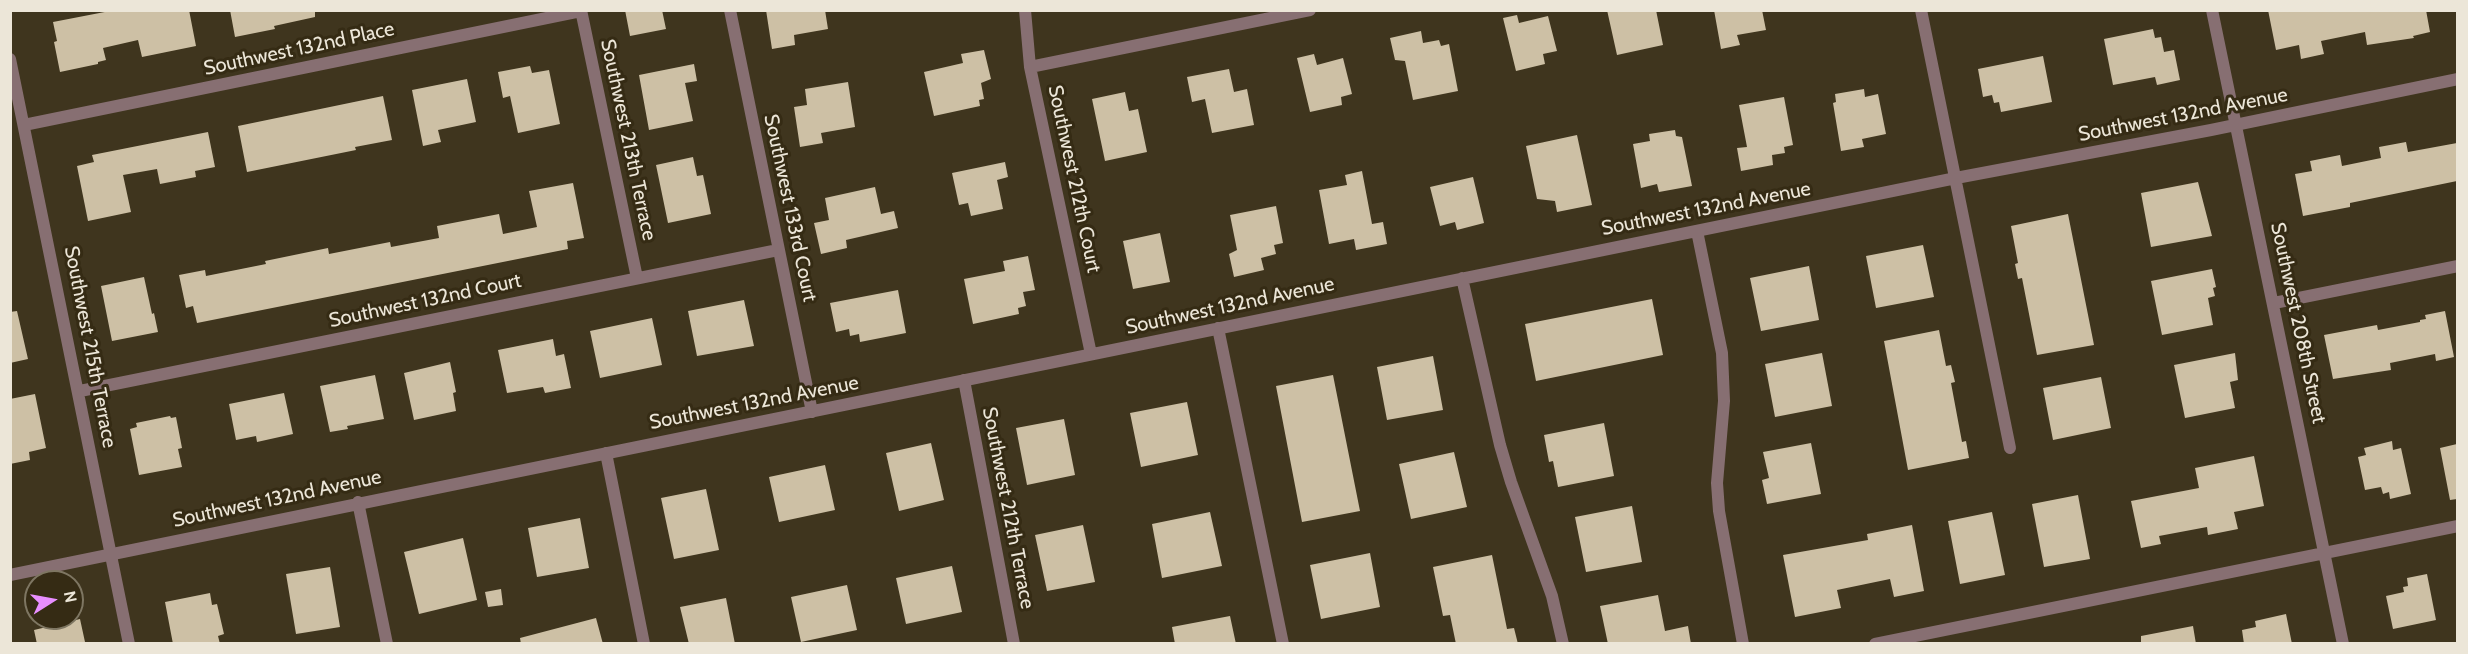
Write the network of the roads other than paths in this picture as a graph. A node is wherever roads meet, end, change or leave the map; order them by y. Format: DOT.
graph roads {
  1 [pos="730,10"];
  2 [pos="1025,10"];
  3 [pos="1310,10"];
  4 [pos="1921,10"];
  5 [pos="2212,10"];
  6 [pos="581,11"];
  7 [pos="10,59"];
  8 [pos="1030,67"];
  9 [pos="2457,79"];
  10 [pos="2237,124"];
  11 [pos="24,125"];
  12 [pos="1956,178"];
  13 [pos="1697,231"];
  14 [pos="778,250"];
  15 [pos="2457,266"];
  16 [pos="637,278"];
  17 [pos="1462,278"];
  18 [pos="2274,303"];
  19 [pos="1218,328"];
  20 [pos="1091,354"];
  21 [pos="964,380"];
  22 [pos="80,392"];
  23 [pos="812,412"];
  24 [pos="2010,448"];
  25 [pos="606,453"];
  26 [pos="358,502"];
  27 [pos="2457,526"];
  28 [pos="2325,552"];
  29 [pos="111,553"];
  30 [pos="10,575"];
  31 [pos="129,644"];
  32 [pos="387,644"];
  33 [pos="644,644"];
  34 [pos="1014,644"];
  35 [pos="1283,644"];
  36 [pos="1563,644"];
  37 [pos="1743,644"];
  38 [pos="1875,644"];
  39 [pos="2343,644"];
  1 -- 14 [label="street, Southwest 133rd Court"];
  2 -- 8 [label="street, Southwest 212th Court"];
  3 -- 8 [label="street"];
  4 -- 12 [label="street"];
  5 -- 10 [label="street, Southwest 208th Street"];
  6 -- 11 [label="street, Southwest 132nd Place"];
  6 -- 16 [label="street, Southwest 213th Terrace"];
  7 -- 11 [label="street, Southwest 215th Terrace"];
  8 -- 20 [label="street, Southwest 212th Court"];
  9 -- 10 [label="street, Southwest 132nd Avenue"];
  10 -- 12 [label="street, Southwest 132nd Avenue"];
  10 -- 18 [label="street, Southwest 208th Street"];
  11 -- 22 [label="street, Southwest 215th Terrace"];
  12 -- 13 [label="street, Southwest 132nd Avenue"];
  12 -- 24 [label="street"];
  13 -- 17 [label="street, Southwest 132nd Avenue"];
  13 -- 37 [label="street"];
  14 -- 16 [label="street, Southwest 132nd Court"];
  14 -- 23 [label="street, Southwest 133rd Court"];
  15 -- 18 [label="street"];
  16 -- 22 [label="street, Southwest 132nd Court"];
  17 -- 19 [label="street, Southwest 132nd Avenue"];
  17 -- 36 [label="street"];
  18 -- 28 [label="street, Southwest 208th Street"];
  19 -- 20 [label="street, Southwest 132nd Avenue"];
  19 -- 35 [label="street"];
  20 -- 21 [label="street, Southwest 132nd Avenue"];
  21 -- 23 [label="street, Southwest 132nd Avenue"];
  21 -- 34 [label="street, Southwest 212th Terrace"];
  22 -- 29 [label="street, Southwest 215th Terrace"];
  23 -- 25 [label="street, Southwest 132nd Avenue"];
  25 -- 26 [label="street, Southwest 132nd Avenue"];
  25 -- 33 [label="street"];
  26 -- 29 [label="street, Southwest 132nd Avenue"];
  26 -- 32 [label="street"];
  27 -- 28 [label="street"];
  28 -- 38 [label="street"];
  28 -- 39 [label="street, Southwest 208th Street"];
  29 -- 30 [label="street, Southwest 132nd Avenue"];
  29 -- 31 [label="street, Southwest 215th Terrace"];
}
